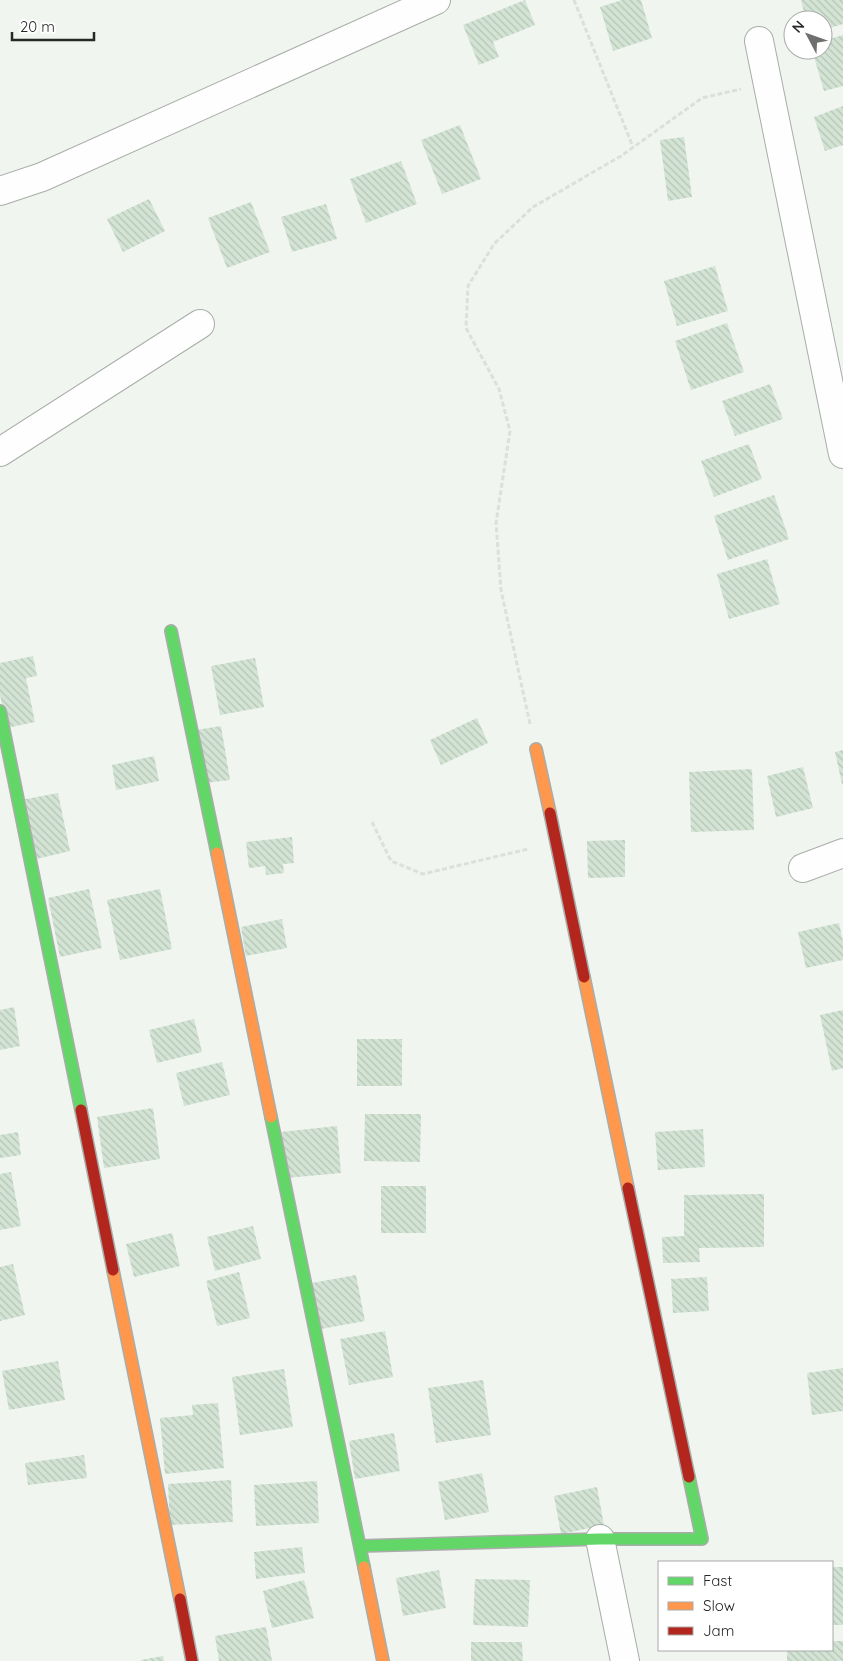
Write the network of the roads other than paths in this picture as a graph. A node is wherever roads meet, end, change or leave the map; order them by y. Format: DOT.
graph roads {
  1 [pos="436,0"];
  2 [pos="758,41"];
  3 [pos="0,191"];
  4 [pos="200,324"];
  5 [pos="0,452"];
  6 [pos="843,454"];
  7 [pos="171,631"];
  8 [pos="0,712"];
  9 [pos="536,749"];
  10 [pos="843,853"];
  11 [pos="803,868"];
  12 [pos="600,1539"];
  13 [pos="360,1546"];
  14 [pos="192,1661"];
  15 [pos="383,1661"];
  16 [pos="625,1661"];
  1 -- 3 [label="street"];
  2 -- 6 [label="street"];
  4 -- 5 [label="street"];
  7 -- 13 [label="street"];
  8 -- 14 [label="street"];
  9 -- 12 [label="street"];
  10 -- 11 [label="street"];
  12 -- 13 [label="street"];
  12 -- 16 [label="street"];
  13 -- 15 [label="street"];
}
